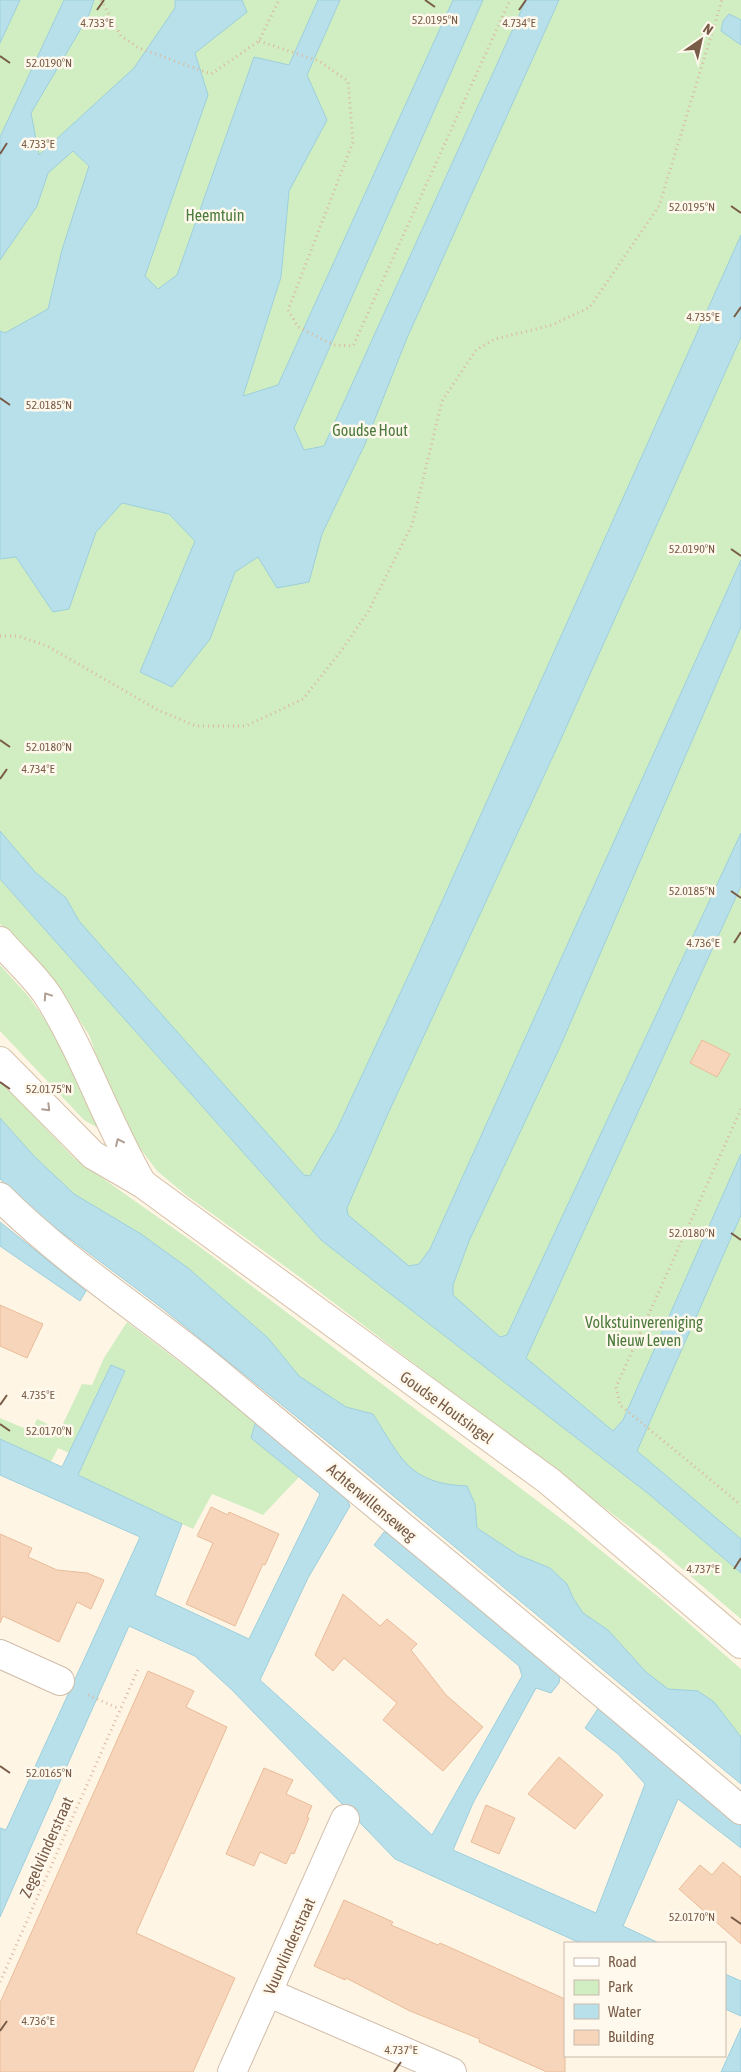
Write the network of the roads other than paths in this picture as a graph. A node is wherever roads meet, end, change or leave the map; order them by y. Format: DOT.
graph roads {
  1 [pos="0,942"];
  2 [pos="0,1061"];
  3 [pos="143,1184"];
  4 [pos="0,1197"];
  5 [pos="741,1644"];
  6 [pos="0,1654"];
  7 [pos="60,1681"];
  8 [pos="741,1810"];
  9 [pos="345,1820"];
  10 [pos="269,1993"];
  11 [pos="232,2072"];
  12 [pos="452,2072"];
  3 -- 1 [label="street, Goudse Houtsingel, one-way"];
  2 -- 3 [label="street, Goudse Houtsingel, one-way"];
  3 -- 5 [label="street, Goudse Houtsingel"];
  4 -- 8 [label="street, Achterwillenseweg"];
  6 -- 7 [label="street"];
  9 -- 10 [label="street, Vuurvlinderstraat"];
  10 -- 11 [label="street, Vuurvlinderstraat"];
  10 -- 12 [label="street"];
}
